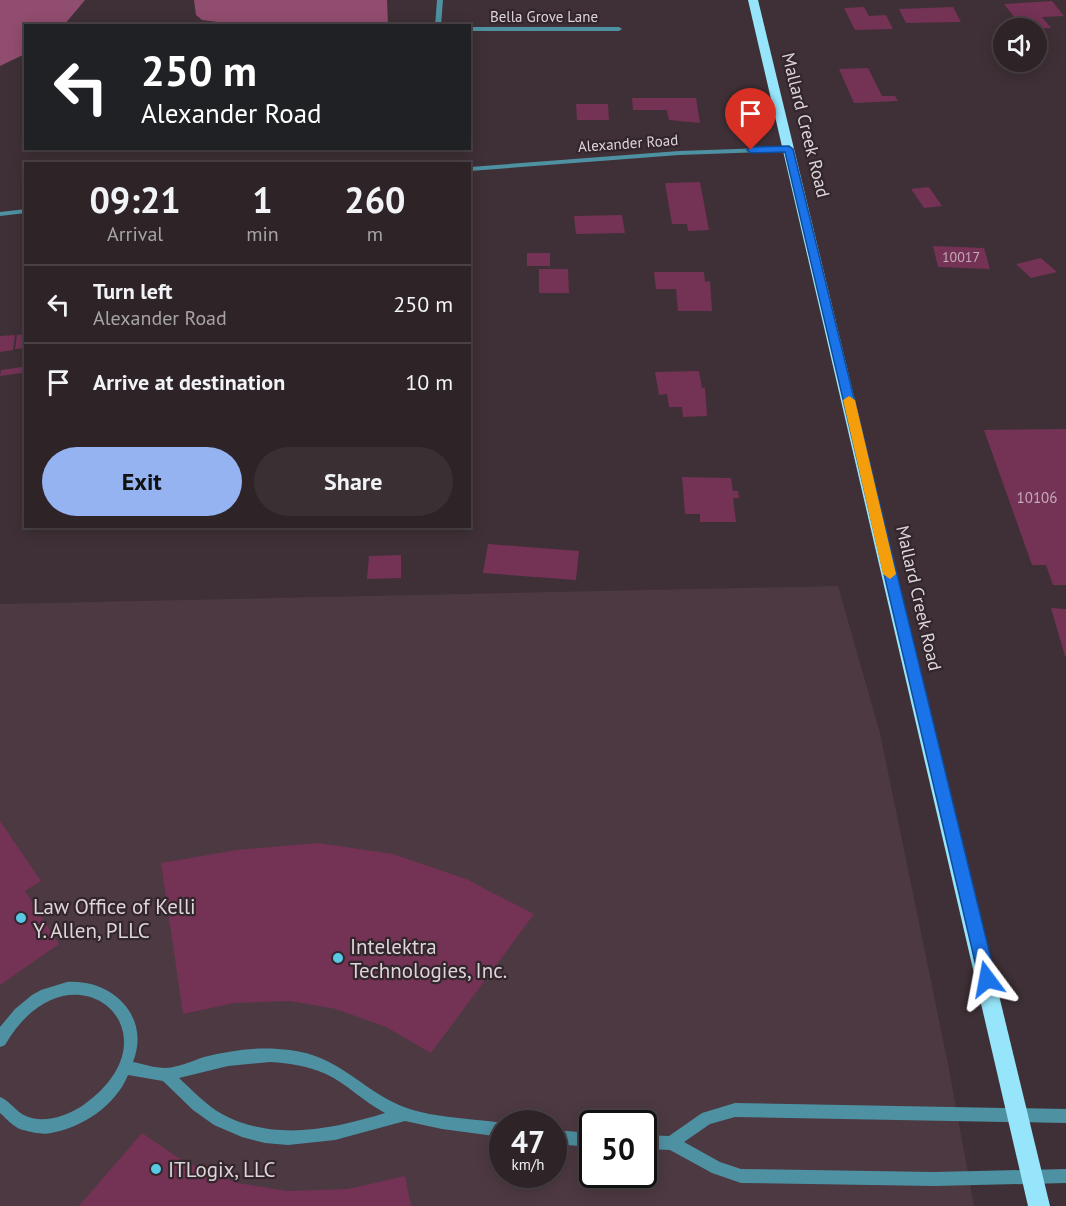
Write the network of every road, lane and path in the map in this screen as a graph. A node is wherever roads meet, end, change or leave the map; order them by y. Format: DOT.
graph roads {
  1 [pos="440,0"];
  2 [pos="753,0"];
  3 [pos="438,24"];
  4 [pos="471,29"];
  5 [pos="619,29"];
  6 [pos="789,149"];
  7 [pos="471,170"];
  8 [pos="24,211"];
  9 [pos="0,214"];
  10 [pos="0,1040"];
  11 [pos="126,1068"];
  12 [pos="166,1075"];
  13 [pos="0,1104"];
  14 [pos="405,1114"];
  15 [pos="1019,1116"];
  16 [pos="1066,1116"];
  17 [pos="489,1128"];
  18 [pos="657,1142"];
  19 [pos="671,1143"];
  20 [pos="1066,1176"];
  21 [pos="1034,1178"];
  22 [pos="1039,1206"];
  1 -- 3 [label="street"];
  2 -- 6 [label="main road, Mallard Creek Road"];
  4 -- 5 [label="street, Bella Grove Lane"];
  6 -- 7 [label="street, Alexander Road"];
  6 -- 15 [label="main road, Mallard Creek Road"];
  8 -- 9 [label="street"];
  10 -- 11 [label="street"];
  11 -- 12 [label="street"];
  11 -- 13 [label="street"];
  12 -- 14 [label="street"];
  12 -- 14 [label="street"];
  14 -- 17 [label="street"];
  15 -- 16 [label="street"];
  15 -- 19 [label="street"];
  15 -- 21 [label="main road, Mallard Creek Road"];
  18 -- 19 [label="street"];
  19 -- 21 [label="street"];
  20 -- 21 [label="street"];
  21 -- 22 [label="main road, Mallard Creek Road"];
}
